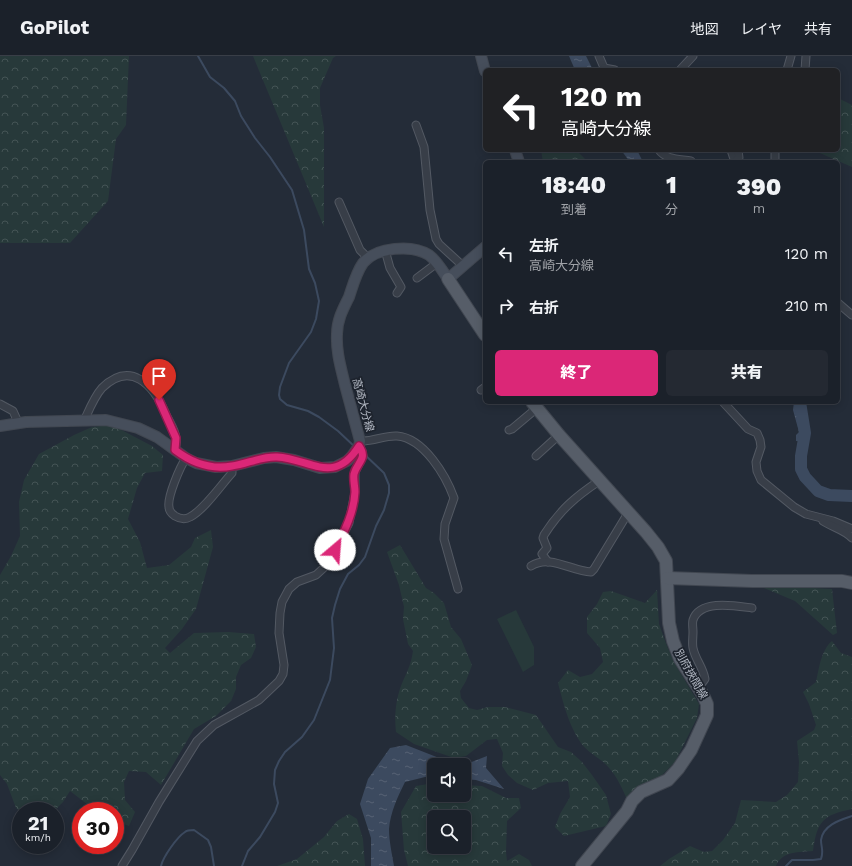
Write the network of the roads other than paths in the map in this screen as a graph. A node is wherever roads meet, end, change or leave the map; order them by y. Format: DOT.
graph roads {
  1 [pos="481,56"];
  2 [pos="599,56"];
  3 [pos="693,56"];
  4 [pos="792,56"];
  5 [pos="806,56"];
  6 [pos="484,68"];
  7 [pos="605,68"];
  8 [pos="682,68"];
  9 [pos="787,68"];
  10 [pos="804,68"];
  11 [pos="416,125"];
  12 [pos="660,152"];
  13 [pos="685,160"];
  14 [pos="339,202"];
  15 [pos="483,249"];
  16 [pos="385,250"];
  17 [pos="369,259"];
  18 [pos="437,263"];
  19 [pos="463,266"];
  20 [pos="417,278"];
  21 [pos="448,279"];
  22 [pos="397,293"];
  23 [pos="840,305"];
  24 [pos="852,315"];
  25 [pos="483,332"];
  26 [pos="0,404"];
  27 [pos="725,404"];
  28 [pos="535,405"];
  29 [pos="84,421"];
  30 [pos="18,422"];
  31 [pos="0,426"];
  32 [pos="509,430"];
  33 [pos="559,435"];
  34 [pos="360,444"];
  35 [pos="175,450"];
  36 [pos="536,456"];
  37 [pos="186,458"];
  38 [pos="232,466"];
  39 [pos="599,480"];
  40 [pos="628,513"];
  41 [pos="819,518"];
  42 [pos="852,529"];
  43 [pos="852,538"];
  44 [pos="548,562"];
  45 [pos="531,566"];
  46 [pos="668,578"];
  47 [pos="852,583"];
  48 [pos="458,589"];
  49 [pos="752,608"];
  50 [pos="699,687"];
  51 [pos="122,866"];
  52 [pos="582,866"];
  1 -- 6 [label="main road"];
  2 -- 7 [label="street"];
  3 -- 8 [label="street"];
  4 -- 9 [label="street"];
  5 -- 10 [label="street"];
  11 -- 19 [label="street"];
  12 -- 13 [label="street"];
  14 -- 17 [label="street"];
  15 -- 19 [label="main road"];
  16 -- 17 [label="main road, 高崎大分線"];
  16 -- 18 [label="main road, 高崎大分線"];
  16 -- 22 [label="street"];
  17 -- 34 [label="main road, 高崎大分線"];
  18 -- 20 [label="street"];
  18 -- 21 [label="main road, 高崎大分線"];
  19 -- 21 [label="main road"];
  21 -- 25 [label="main road"];
  23 -- 24 [label="street"];
  26 -- 30 [label="street"];
  27 -- 41 [label="street"];
  28 -- 32 [label="street"];
  28 -- 33 [label="main road, 別府挾間線"];
  29 -- 30 [label="main road, 高崎大分線"];
  29 -- 35 [label="main road, 高崎大分線"];
  29 -- 35 [label="street"];
  30 -- 31 [label="main road, 高崎大分線"];
  33 -- 36 [label="street"];
  33 -- 39 [label="main road, 別府挾間線"];
  34 -- 38 [label="main road, 高崎大分線"];
  34 -- 48 [label="street"];
  34 -- 51 [label="street"];
  35 -- 37 [label="main road, 高崎大分線"];
  37 -- 38 [label="main road, 高崎大分線"];
  37 -- 38 [label="street"];
  39 -- 40 [label="main road, 別府挾間線"];
  39 -- 44 [label="street"];
  40 -- 44 [label="street"];
  40 -- 46 [label="main road, 別府挾間線"];
  41 -- 42 [label="street"];
  41 -- 43 [label="street"];
  44 -- 45 [label="street"];
  46 -- 47 [label="main road"];
  46 -- 50 [label="main road, 別府挾間線"];
  49 -- 50 [label="street"];
  50 -- 52 [label="main road, 別府挾間線"];
}
